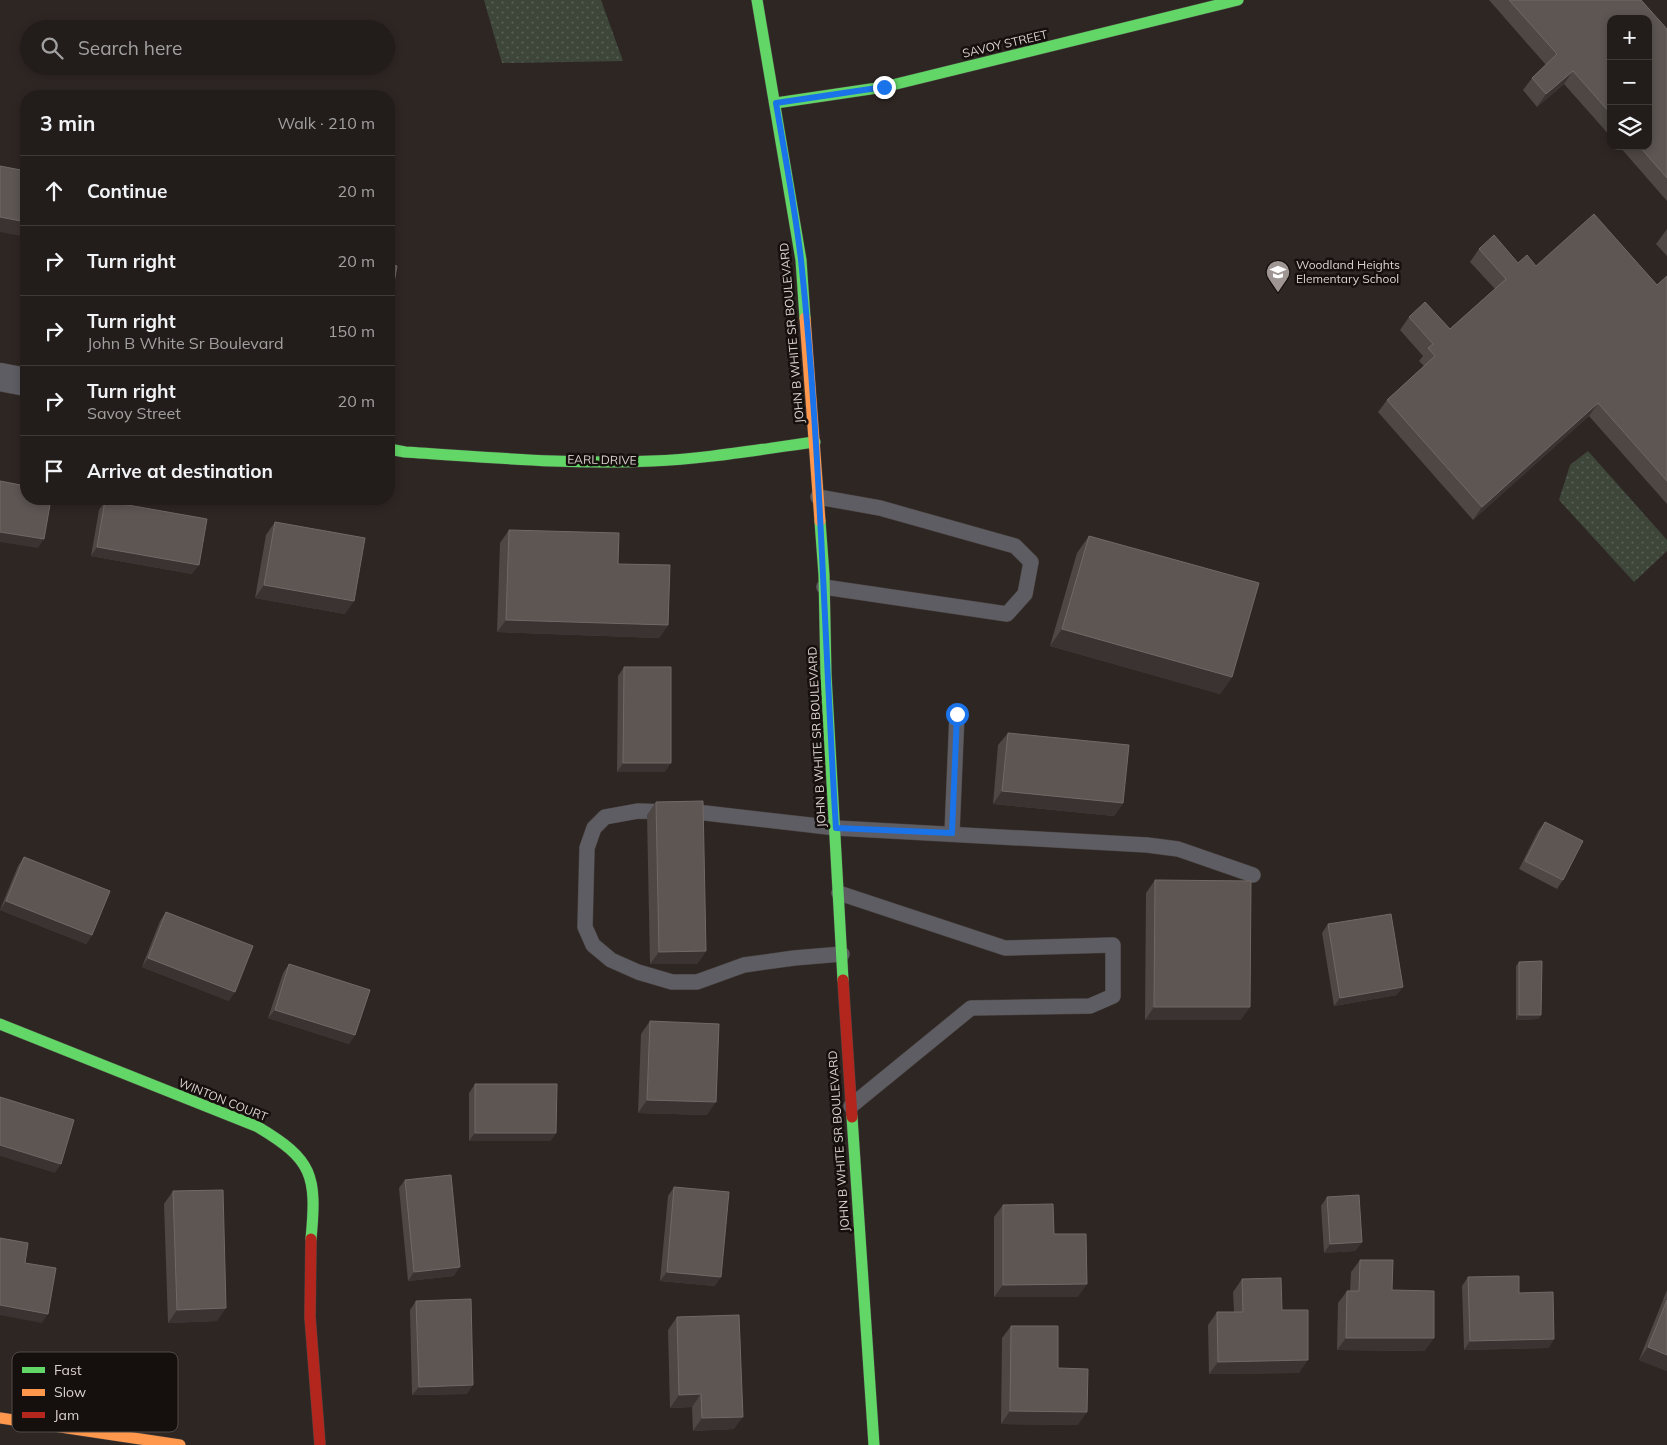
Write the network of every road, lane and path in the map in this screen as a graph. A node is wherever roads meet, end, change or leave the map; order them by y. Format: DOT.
graph roads {
  1 [pos="757,0"];
  2 [pos="1238,0"];
  3 [pos="776,103"];
  4 [pos="0,377"];
  5 [pos="20,381"];
  6 [pos="815,442"];
  7 [pos="395,450"];
  8 [pos="818,497"];
  9 [pos="824,587"];
  10 [pos="957,714"];
  11 [pos="836,828"];
  12 [pos="952,833"];
  13 [pos="1253,875"];
  14 [pos="840,893"];
  15 [pos="842,954"];
  16 [pos="0,1024"];
  17 [pos="851,1106"];
  18 [pos="93,1432"];
  19 [pos="180,1445"];
  20 [pos="320,1445"];
  21 [pos="874,1445"];
  1 -- 3 [label="street, JOHN B WHITE SR BOULEVARD"];
  2 -- 3 [label="street, SAVOY STREET"];
  3 -- 6 [label="street, JOHN B WHITE SR BOULEVARD"];
  4 -- 5 [label="street"];
  6 -- 7 [label="street, EARL DRIVE"];
  6 -- 8 [label="street, JOHN B WHITE SR BOULEVARD"];
  8 -- 9 [label="street, JOHN B WHITE SR BOULEVARD"];
  8 -- 9 [label="lane"];
  9 -- 11 [label="street, JOHN B WHITE SR BOULEVARD"];
  10 -- 12 [label="lane"];
  11 -- 12 [label="lane"];
  11 -- 14 [label="street, JOHN B WHITE SR BOULEVARD"];
  11 -- 15 [label="lane"];
  12 -- 13 [label="lane"];
  14 -- 15 [label="street, JOHN B WHITE SR BOULEVARD"];
  14 -- 17 [label="lane"];
  15 -- 17 [label="street, JOHN B WHITE SR BOULEVARD"];
  16 -- 20 [label="street, WINTON COURT"];
  17 -- 21 [label="street, JOHN B WHITE SR BOULEVARD"];
  18 -- 19 [label="street"];
}
